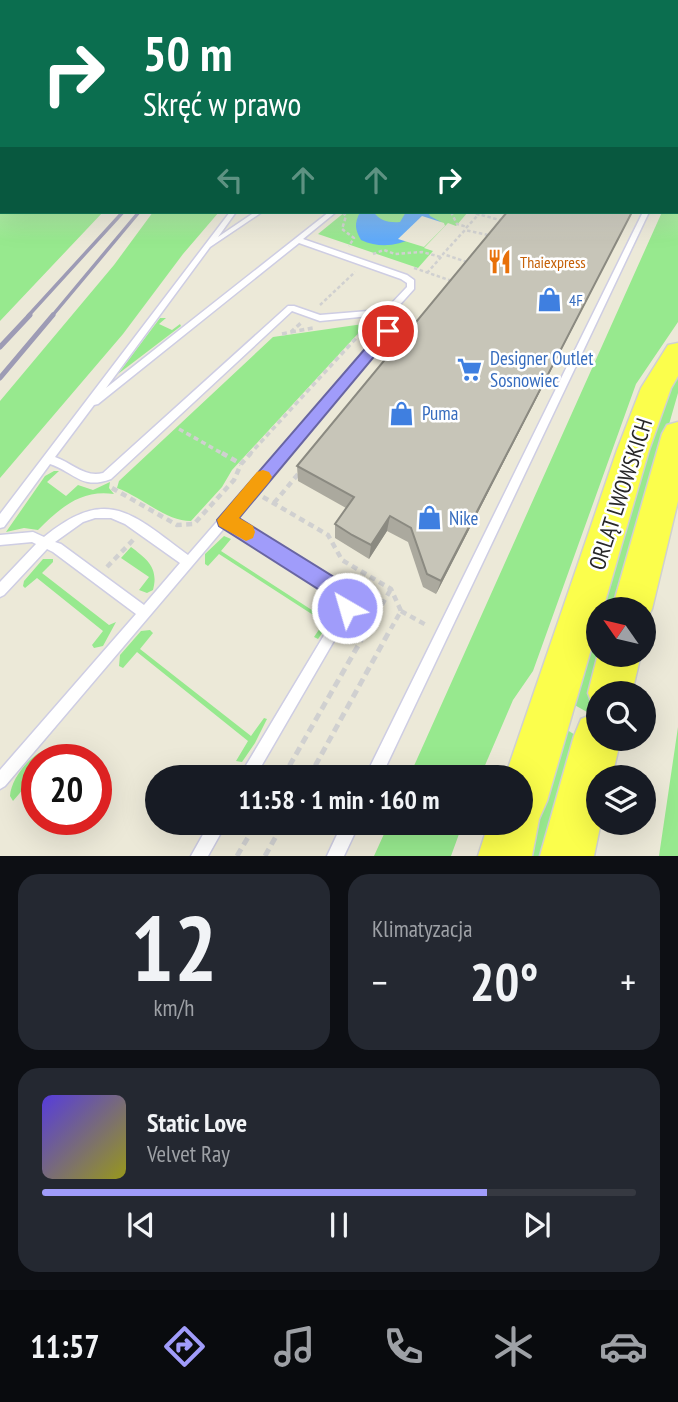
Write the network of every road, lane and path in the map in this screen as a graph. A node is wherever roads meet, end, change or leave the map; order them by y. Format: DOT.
graph roads {
  1 [pos="231,214"];
  2 [pos="256,214"];
  3 [pos="330,214"];
  4 [pos="344,214"];
  5 [pos="452,214"];
  6 [pos="479,214"];
  7 [pos="505,214"];
  8 [pos="645,214"];
  9 [pos="500,220"];
  10 [pos="466,228"];
  11 [pos="298,240"];
  12 [pos="210,245"];
  13 [pos="349,246"];
  14 [pos="373,254"];
  15 [pos="442,256"];
  16 [pos="384,258"];
  17 [pos="364,263"];
  18 [pos="405,265"];
  19 [pos="427,273"];
  20 [pos="381,312"];
  21 [pos="310,315"];
  22 [pos="365,320"];
  23 [pos="317,328"];
  24 [pos="291,332"];
  25 [pos="271,336"];
  26 [pos="678,352"];
  27 [pos="84,411"];
  28 [pos="174,426"];
  29 [pos="678,434"];
  30 [pos="48,459"];
  31 [pos="241,464"];
  32 [pos="299,473"];
  33 [pos="234,480"];
  34 [pos="113,482"];
  35 [pos="252,490"];
  36 [pos="274,503"];
  37 [pos="226,520"];
  38 [pos="0,523"];
  39 [pos="0,540"];
  40 [pos="46,542"];
  41 [pos="188,563"];
  42 [pos="391,589"];
  43 [pos="0,591"];
  44 [pos="635,597"];
  45 [pos="145,613"];
  46 [pos="594,751"];
  47 [pos="254,765"];
  48 [pos="290,765"];
  49 [pos="316,765"];
  50 [pos="379,765"];
  51 [pos="533,766"];
  52 [pos="0,781"];
  53 [pos="211,835"];
  54 [pos="249,835"];
  55 [pos="277,835"];
  56 [pos="346,835"];
  57 [pos="511,835"];
  58 [pos="199,856"];
  59 [pos="237,856"];
  60 [pos="265,856"];
  61 [pos="335,856"];
  62 [pos="505,856"];
  63 [pos="567,856"];
  1 -- 12 [label="lane"];
  2 -- 12 [label="lane"];
  3 -- 11 [label="lane"];
  4 -- 13 [label="path"];
  5 -- 10 [label="path"];
  6 -- 9 [label="path"];
  6 -- 10 [label="path"];
  7 -- 9 [label="path"];
  8 -- 50 [label="lane"];
  9 -- 10 [label="path"];
  10 -- 15 [label="path"];
  11 -- 17 [label="lane"];
  11 -- 27 [label="lane"];
  12 -- 27 [label="lane"];
  14 -- 15 [label="path"];
  14 -- 16 [label="path"];
  14 -- 17 [label="path"];
  15 -- 19 [label="path"];
  15 -- 19 [label="path"];
  17 -- 20 [label="lane"];
  17 -- 21 [label="path"];
  18 -- 19 [label="path"];
  20 -- 21 [label="lane"];
  20 -- 35 [label="lane"];
  21 -- 24 [label="path"];
  21 -- 30 [label="lane"];
  22 -- 31 [label="path"];
  23 -- 24 [label="path"];
  24 -- 25 [label="path"];
  26 -- 51 [label="main road, ORLĄT LWOWSKICH"];
  27 -- 30 [label="lane"];
  28 -- 31 [label="path"];
  29 -- 44 [label="main road, ORLĄT LWOWSKICH"];
  30 -- 38 [label="lane"];
  31 -- 33 [label="path"];
  32 -- 36 [label="path"];
  33 -- 34 [label="path"];
  33 -- 35 [label="path"];
  35 -- 36 [label="path"];
  35 -- 37 [label="lane"];
  36 -- 42 [label="path"];
  37 -- 41 [label="lane"];
  37 -- 47 [label="lane"];
  39 -- 40 [label="lane"];
  40 -- 41 [label="lane"];
  40 -- 43 [label="lane"];
  40 -- 45 [label="lane"];
  41 -- 45 [label="lane"];
  42 -- 48 [label="path"];
  42 -- 49 [label="path"];
  45 -- 52 [label="lane"];
  46 -- 63 [label="main road"];
  53 -- 58 [label="lane"];
  54 -- 59 [label="path"];
  55 -- 60 [label="path"];
  56 -- 61 [label="lane"];
  57 -- 62 [label="main road"];
}
